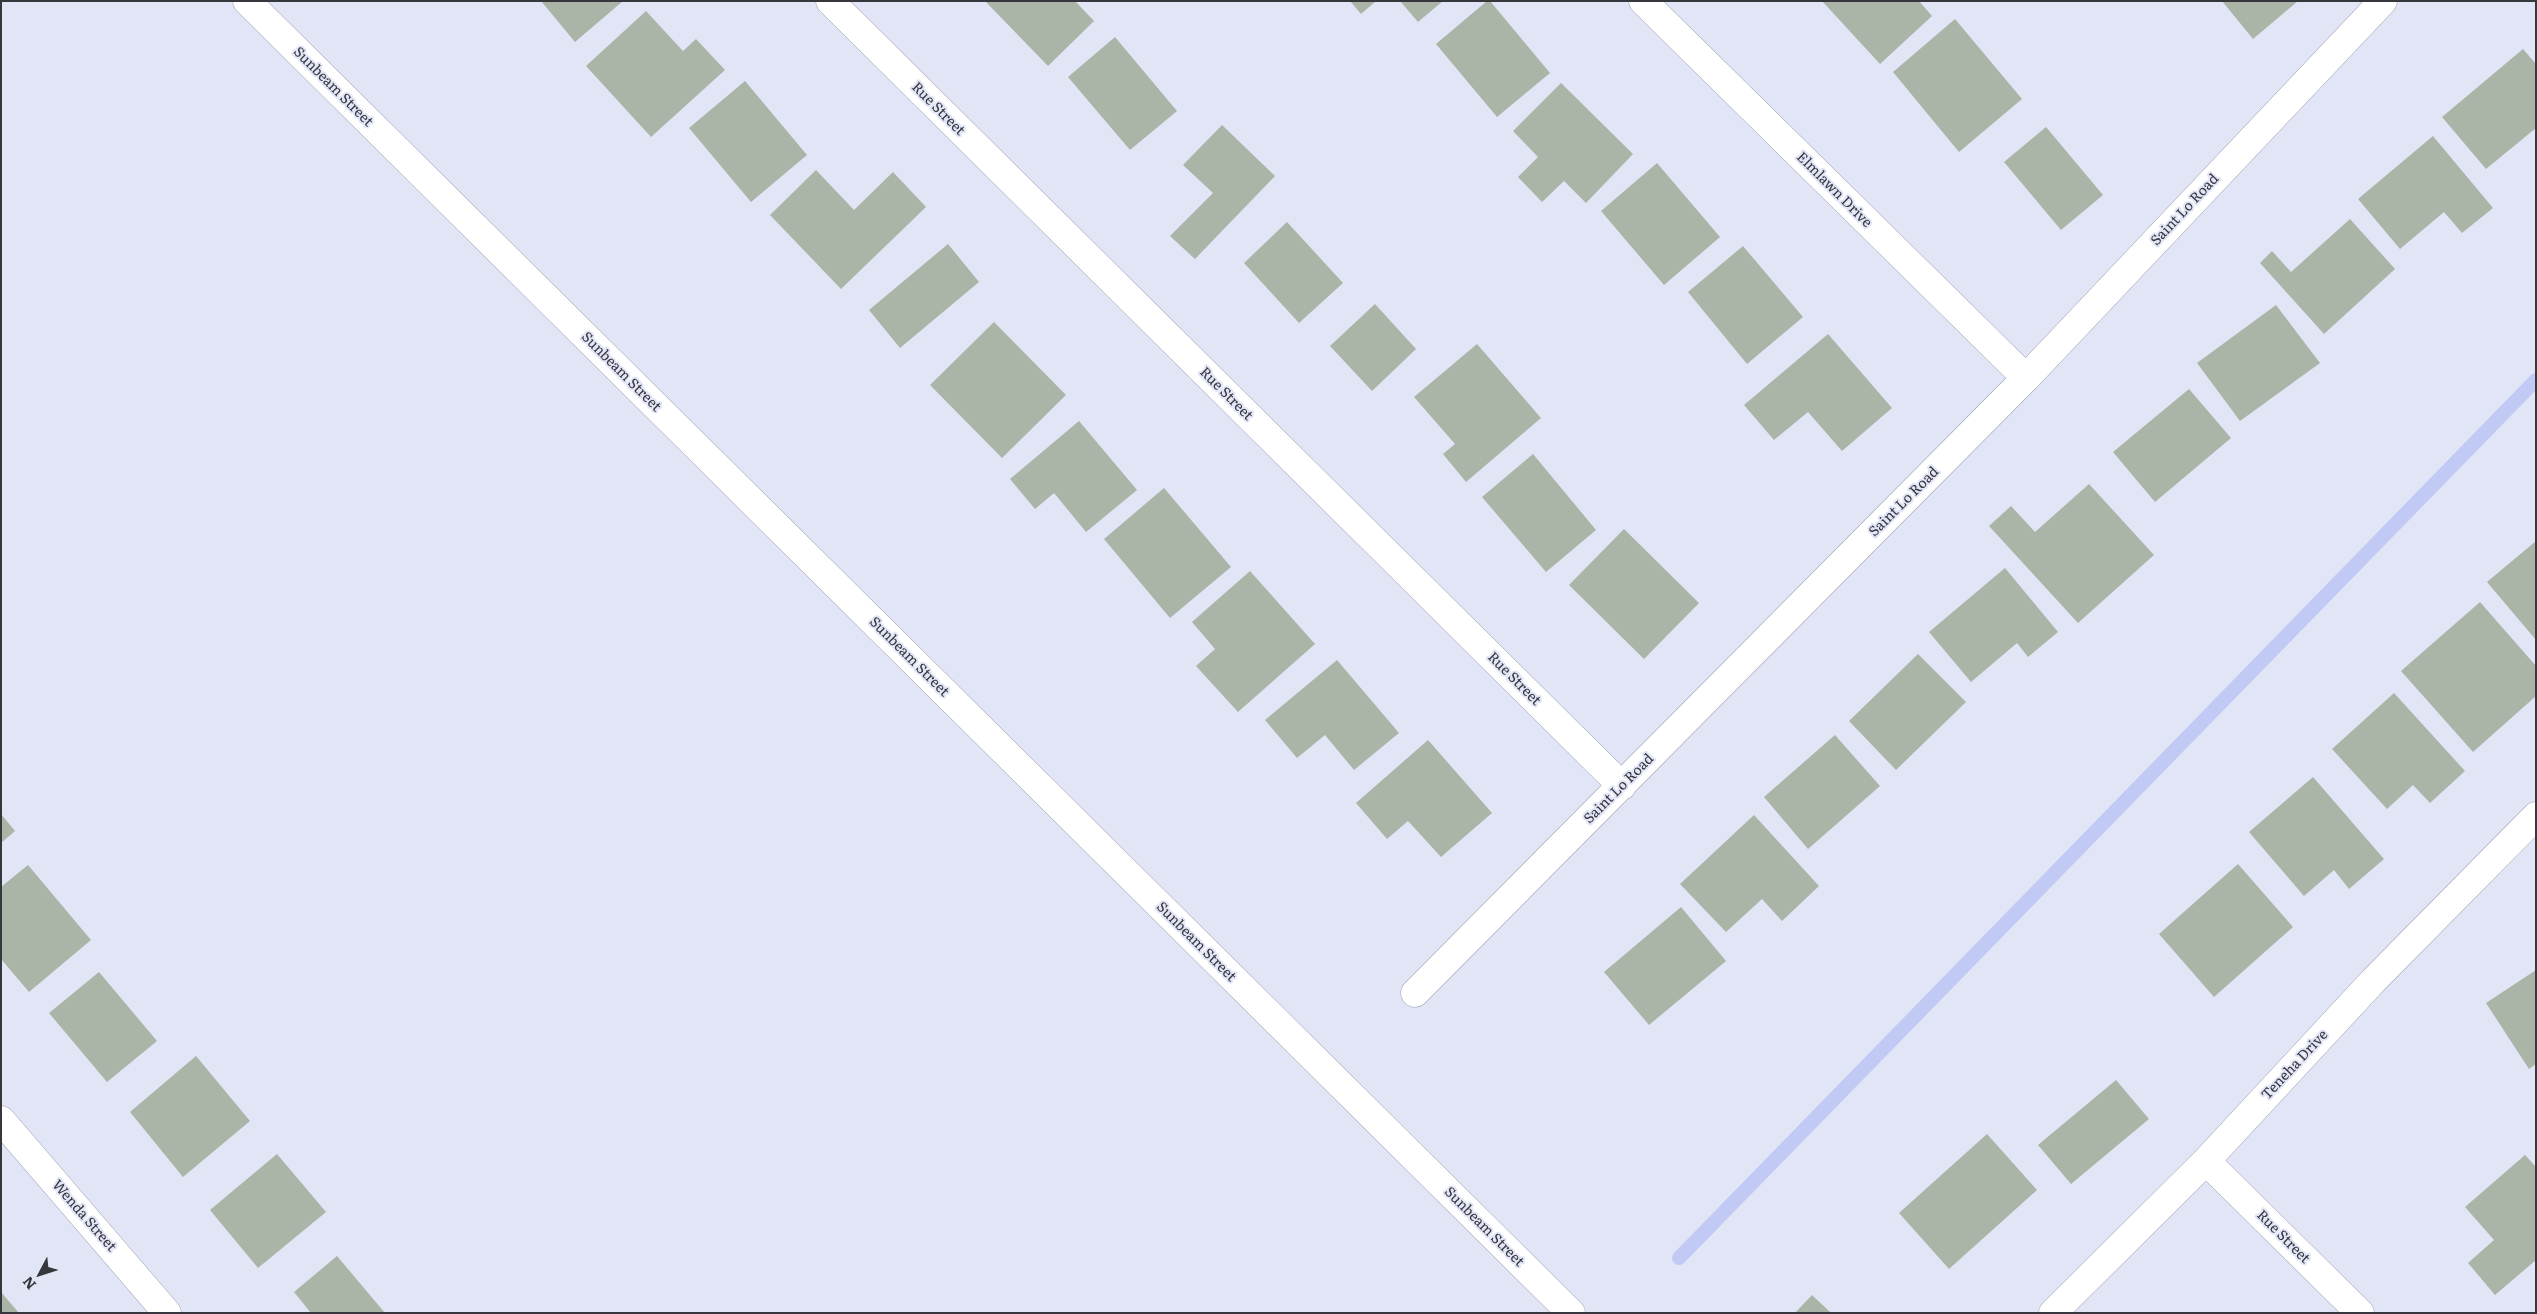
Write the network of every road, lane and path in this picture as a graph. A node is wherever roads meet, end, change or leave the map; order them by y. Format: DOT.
graph roads {
  1 [pos="247,1"];
  2 [pos="830,1"];
  3 [pos="1642,1"];
  4 [pos="2383,1"];
  5 [pos="2026,378"];
  6 [pos="1622,786"];
  7 [pos="2536,816"];
  8 [pos="1415,993"];
  9 [pos="1,1120"];
  10 [pos="2206,1161"];
  11 [pos="167,1313"];
  12 [pos="1570,1313"];
  13 [pos="2053,1313"];
  14 [pos="2360,1313"];
  1 -- 12 [label="street, Sunbeam Street"];
  2 -- 6 [label="street, Rue Street"];
  3 -- 5 [label="street, Elmlawn Drive"];
  4 -- 5 [label="street, Saint Lo Road"];
  5 -- 6 [label="street, Saint Lo Road"];
  6 -- 8 [label="street, Saint Lo Road"];
  7 -- 10 [label="street, Teneha Drive"];
  9 -- 11 [label="street, Wenda Street"];
  10 -- 13 [label="street, Teneha Drive"];
  10 -- 14 [label="street, Rue Street"];
}
